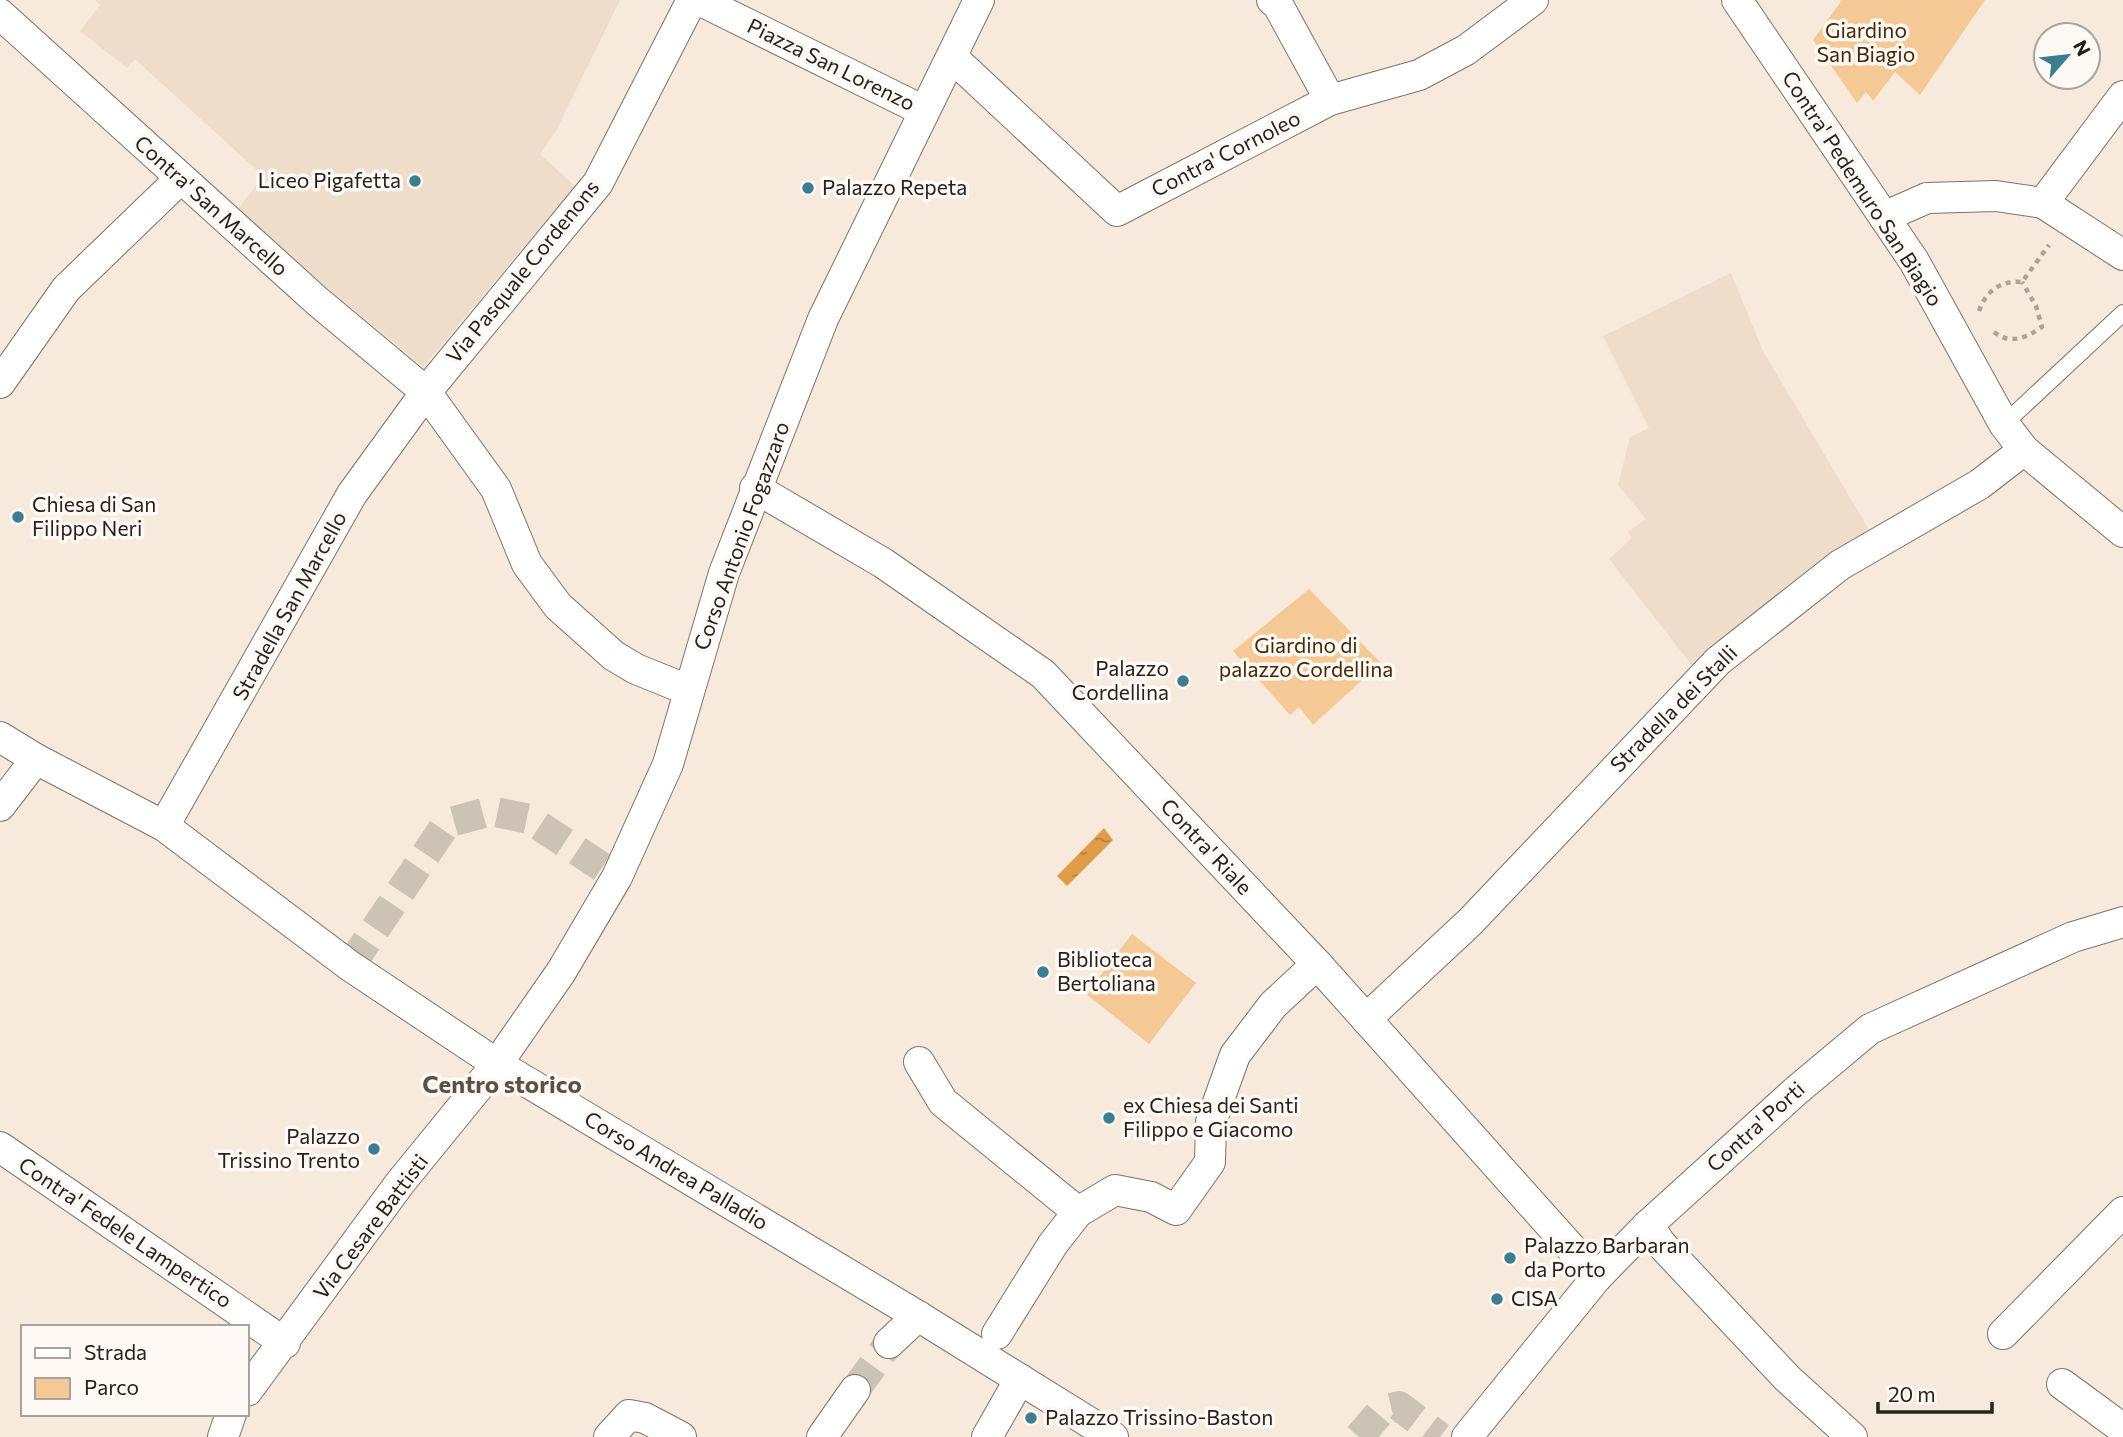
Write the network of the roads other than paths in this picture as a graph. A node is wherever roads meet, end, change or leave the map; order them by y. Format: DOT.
graph roads {
  1 [pos="692,0"];
  2 [pos="699,0"];
  3 [pos="979,0"];
  4 [pos="1272,0"];
  5 [pos="1533,0"];
  6 [pos="1737,0"];
  7 [pos="0,14"];
  8 [pos="953,58"];
  9 [pos="2123,96"];
  10 [pos="1330,100"];
  11 [pos="924,111"];
  12 [pos="180,179"];
  13 [pos="2054,210"];
  14 [pos="1884,216"];
  15 [pos="2123,255"];
  16 [pos="2123,313"];
  17 [pos="0,383"];
  18 [pos="426,392"];
  19 [pos="2004,424"];
  20 [pos="2024,450"];
  21 [pos="755,488"];
  22 [pos="2123,532"];
  23 [pos="688,690"];
  24 [pos="0,737"];
  25 [pos="36,760"];
  26 [pos="0,806"];
  27 [pos="164,826"];
  28 [pos="2123,922"];
  29 [pos="1317,964"];
  30 [pos="1366,1019"];
  31 [pos="919,1062"];
  32 [pos="497,1065"];
  33 [pos="0,1147"];
  34 [pos="1079,1212"];
  35 [pos="2123,1212"];
  36 [pos="1648,1225"];
  37 [pos="1597,1277"];
  38 [pos="918,1316"];
  39 [pos="2003,1334"];
  40 [pos="285,1343"];
  41 [pos="889,1343"];
  42 [pos="990,1346"];
  43 [pos="1020,1379"];
  44 [pos="2062,1384"];
  45 [pos="248,1390"];
  46 [pos="855,1390"];
  47 [pos="230,1416"];
  48 [pos="2123,1429"];
  49 [pos="223,1437"];
  50 [pos="609,1437"];
  51 [pos="681,1437"];
  52 [pos="822,1437"];
  53 [pos="987,1437"];
  54 [pos="1113,1437"];
  55 [pos="1467,1437"];
  56 [pos="1852,1437"];
  1 -- 18 [label="street, Via Pasquale Cordenons"];
  2 -- 11 [label="street, Piazza San Lorenzo"];
  3 -- 8 [label="street, Corso Antonio Fogazzaro"];
  4 -- 10 [label="street"];
  5 -- 10 [label="street, Contra' Cornoleo"];
  6 -- 14 [label="street, Contra' Pedemuro San Biagio"];
  7 -- 12 [label="street, Contra' San Marcello"];
  8 -- 10 [label="street, Contra' Cornoleo"];
  8 -- 11 [label="street, Corso Antonio Fogazzaro"];
  9 -- 13 [label="street"];
  11 -- 21 [label="street, Corso Antonio Fogazzaro"];
  12 -- 17 [label="street"];
  12 -- 18 [label="street, Contra' San Marcello"];
  13 -- 14 [label="street"];
  13 -- 15 [label="street"];
  14 -- 19 [label="street, Contra' Pedemuro San Biagio"];
  16 -- 19 [label="lane"];
  18 -- 23 [label="street, Contra' San Marcello"];
  18 -- 27 [label="street, Stradella San Marcello"];
  19 -- 20 [label="street, Contra' Pedemuro San Biagio"];
  20 -- 22 [label="street, Contra' Pedemuro San Biagio"];
  20 -- 30 [label="street, Stradella dei Stalli"];
  21 -- 23 [label="street, Corso Antonio Fogazzaro"];
  21 -- 29 [label="street, Contra' Riale"];
  23 -- 32 [label="street, Corso Antonio Fogazzaro"];
  24 -- 25 [label="street, Corso Andrea Palladio"];
  25 -- 26 [label="street"];
  25 -- 27 [label="street, Corso Andrea Palladio"];
  27 -- 32 [label="street, Corso Andrea Palladio"];
  28 -- 36 [label="street, Contra' Porti"];
  29 -- 30 [label="street, Contra' Riale"];
  29 -- 34 [label="street"];
  30 -- 37 [label="street, Contra' Riale"];
  31 -- 34 [label="street"];
  32 -- 38 [label="street, Corso Andrea Palladio"];
  32 -- 40 [label="street, Via Cesare Battisti"];
  33 -- 40 [label="street, Contra' Fedele Lampertico"];
  34 -- 42 [label="street"];
  35 -- 39 [label="street"];
  36 -- 37 [label="street, Contra' Porti"];
  36 -- 56 [label="street"];
  37 -- 55 [label="street, Contra' Porti"];
  38 -- 41 [label="street"];
  38 -- 42 [label="street, Corso Andrea Palladio"];
  40 -- 45 [label="street, Via Cesare Battisti"];
  42 -- 43 [label="street, Corso Andrea Palladio"];
  43 -- 53 [label="street"];
  43 -- 54 [label="street, Corso Andrea Palladio"];
  44 -- 48 [label="street"];
  46 -- 52 [label="street"];
  47 -- 49 [label="street"];
  50 -- 51 [label="street"];
}
